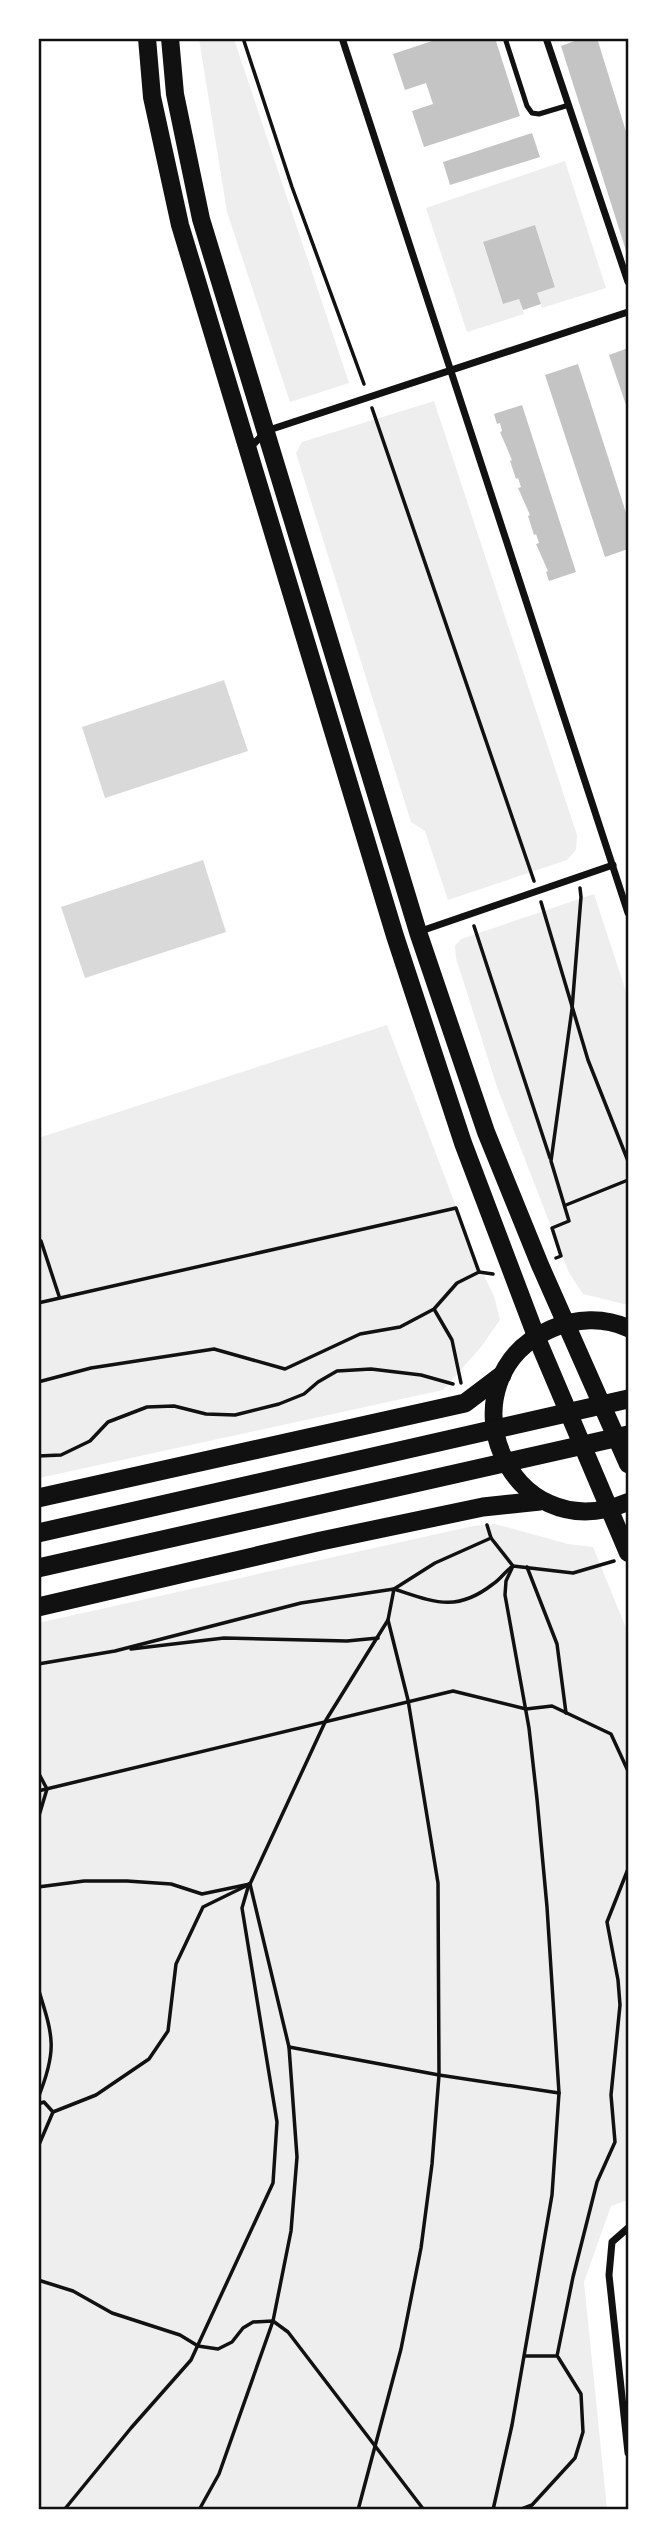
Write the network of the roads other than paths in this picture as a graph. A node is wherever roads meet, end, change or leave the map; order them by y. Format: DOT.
graph roads {
  1 [pos="147,38"];
  2 [pos="170,38"];
  3 [pos="342,38"];
  4 [pos="505,38"];
  5 [pos="546,38"];
  6 [pos="569,105"];
  7 [pos="628,282"];
  8 [pos="628,312"];
  9 [pos="450,369"];
  10 [pos="266,431"];
  11 [pos="247,451"];
  12 [pos="613,865"];
  13 [pos="628,913"];
  14 [pos="418,932"];
  15 [pos="566,1322"];
  16 [pos="628,1328"];
  17 [pos="536,1336"];
  18 [pos="502,1375"];
  19 [pos="628,1399"];
  20 [pos="628,1435"];
  21 [pos="628,1464"];
  22 [pos="38,1498"];
  23 [pos="540,1501"];
  24 [pos="628,1502"];
  25 [pos="610,1510"];
  26 [pos="38,1533"];
  27 [pos="621,1557"];
  28 [pos="38,1568"];
  29 [pos="38,1607"];
  30 [pos="628,2228"];
  31 [pos="628,2453"];
  1 -- 11 [label="main road"];
  2 -- 10 [label="main road"];
  3 -- 9 [label="street"];
  4 -- 6 [label="lane"];
  5 -- 6 [label="street"];
  6 -- 7 [label="street"];
  8 -- 9 [label="street"];
  9 -- 10 [label="street"];
  9 -- 12 [label="street"];
  10 -- 11 [label="street"];
  10 -- 14 [label="main road"];
  11 -- 17 [label="main road"];
  12 -- 13 [label="street"];
  12 -- 14 [label="street"];
  14 -- 15 [label="main road"];
  15 -- 16 [label="main road"];
  15 -- 17 [label="main road"];
  15 -- 21 [label="main road"];
  17 -- 18 [label="main road"];
  17 -- 25 [label="main road"];
  18 -- 22 [label="highway"];
  18 -- 23 [label="main road"];
  19 -- 26 [label="highway"];
  20 -- 28 [label="highway"];
  23 -- 25 [label="main road"];
  23 -- 29 [label="highway"];
  24 -- 25 [label="main road"];
  25 -- 27 [label="main road"];
  30 -- 31 [label="street"];
}
